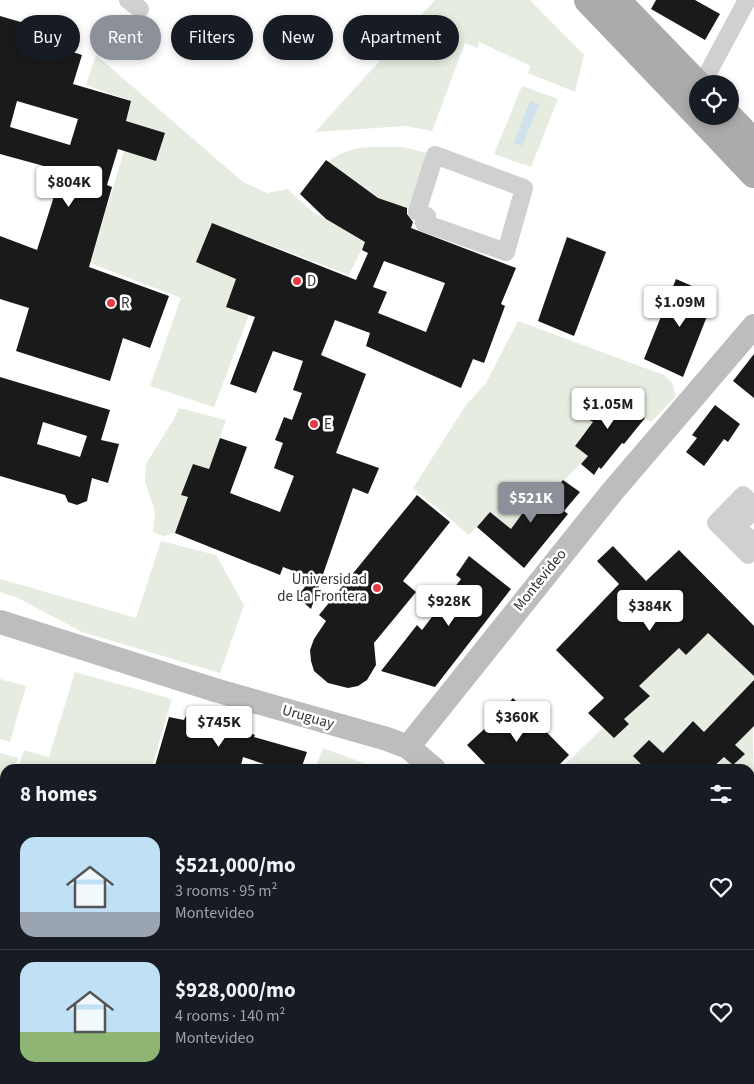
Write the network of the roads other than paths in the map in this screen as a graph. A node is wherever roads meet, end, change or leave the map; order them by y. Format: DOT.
graph roads {
  1 [pos="588,0"];
  2 [pos="616,0"];
  3 [pos="748,6"];
  4 [pos="707,75"];
  5 [pos="689,76"];
  6 [pos="689,107"];
  7 [pos="707,125"];
  8 [pos="737,125"];
  9 [pos="754,143"];
  10 [pos="754,174"];
  11 [pos="417,212"];
  12 [pos="754,326"];
  13 [pos="754,543"];
  14 [pos="754,550"];
  15 [pos="0,608"];
  16 [pos="0,622"];
  17 [pos="60,640"];
  18 [pos="408,746"];
  19 [pos="428,764"];
  1 -- 6 [label="main road"];
  2 -- 5 [label="main road"];
  3 -- 4 [label="street"];
  7 -- 10 [label="main road"];
  8 -- 9 [label="main road"];
  11 -- 11 [label="street"];
  12 -- 18 [label="main road, Montevideo"];
  13 -- 14 [label="street"];
  15 -- 17 [label="main road, Uruguay"];
  16 -- 17 [label="main road, Uruguay"];
  17 -- 18 [label="main road, Uruguay"];
  18 -- 19 [label="main road, Uruguay"];
}
